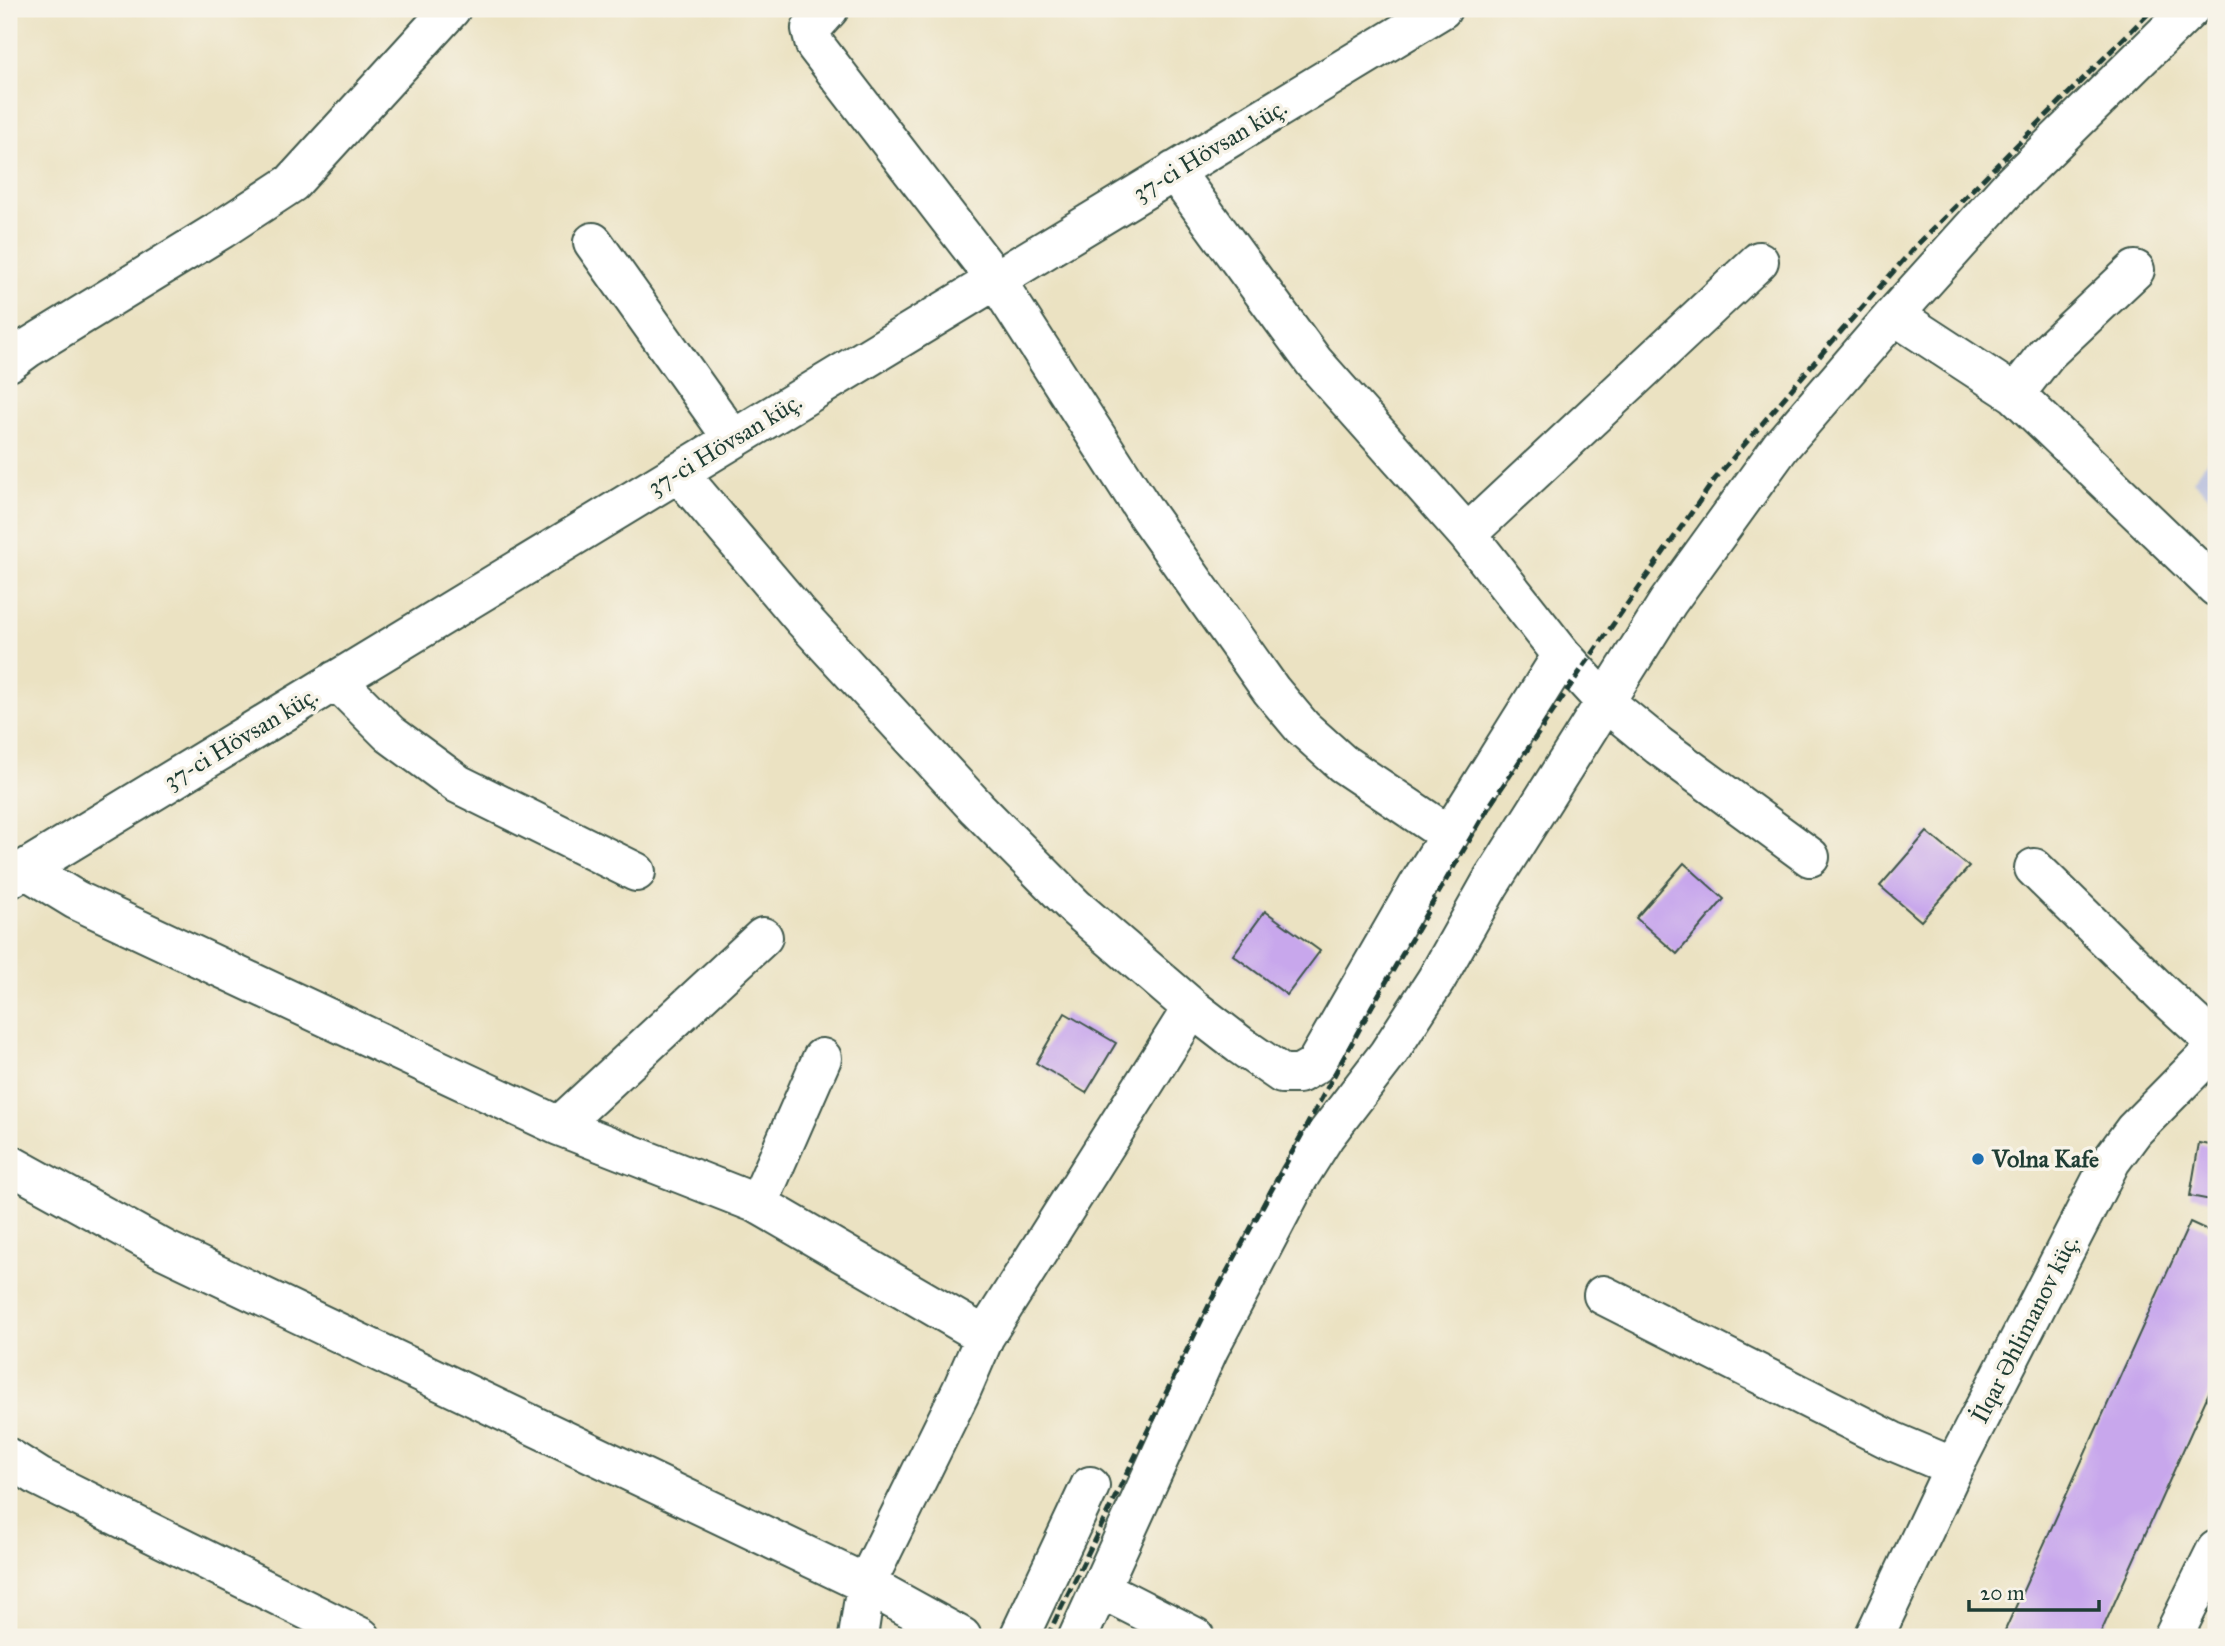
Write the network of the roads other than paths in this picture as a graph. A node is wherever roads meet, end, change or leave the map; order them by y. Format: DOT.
graph roads {
  1 [pos="451,9"];
  2 [pos="829,9"];
  3 [pos="1442,9"];
  4 [pos="2190,9"];
  5 [pos="1174,172"];
  6 [pos="593,242"];
  7 [pos="1759,261"];
  8 [pos="2135,270"];
  9 [pos="996,280"];
  10 [pos="1894,315"];
  11 [pos="9,362"];
  12 [pos="2015,394"];
  13 [pos="733,439"];
  14 [pos="678,472"];
  15 [pos="1467,534"];
  16 [pos="2216,587"];
  17 [pos="1562,654"];
  18 [pos="336,680"];
  19 [pos="1604,701"];
  20 [pos="1449,835"];
  21 [pos="1810,857"];
  22 [pos="2034,868"];
  23 [pos="636,872"];
  24 [pos="17,874"];
  25 [pos="763,937"];
  26 [pos="1192,1008"];
  27 [pos="2216,1045"];
  28 [pos="822,1058"];
  29 [pos="559,1126"];
  30 [pos="9,1164"];
  31 [pos="758,1204"];
  32 [pos="1603,1295"];
  33 [pos="985,1336"];
  34 [pos="9,1458"];
  35 [pos="1954,1467"];
  36 [pos="1090,1486"];
  37 [pos="2216,1550"];
  38 [pos="866,1584"];
  39 [pos="1101,1589"];
  40 [pos="2181,1634"];
  41 [pos="361,1637"];
  42 [pos="858,1637"];
  43 [pos="962,1637"];
  44 [pos="1019,1637"];
  45 [pos="1078,1637"];
  46 [pos="1195,1637"];
  47 [pos="1874,1637"];
  1 -- 11 [label="street"];
  2 -- 9 [label="street"];
  3 -- 5 [label="street, 37-ci Hövsan küç."];
  4 -- 10 [label="street"];
  5 -- 9 [label="street, 37-ci Hövsan küç."];
  5 -- 15 [label="street"];
  6 -- 13 [label="street"];
  7 -- 15 [label="street"];
  8 -- 12 [label="street"];
  9 -- 13 [label="street, 37-ci Hövsan küç."];
  9 -- 20 [label="street"];
  10 -- 12 [label="street"];
  10 -- 19 [label="street"];
  12 -- 16 [label="street"];
  13 -- 14 [label="street, 37-ci Hövsan küç."];
  14 -- 18 [label="street, 37-ci Hövsan küç."];
  14 -- 26 [label="street"];
  15 -- 17 [label="street"];
  17 -- 19 [label="street"];
  17 -- 20 [label="street"];
  18 -- 23 [label="street"];
  18 -- 24 [label="street, 37-ci Hövsan küç."];
  19 -- 21 [label="street"];
  19 -- 39 [label="street"];
  20 -- 26 [label="street"];
  22 -- 27 [label="street"];
  24 -- 29 [label="street"];
  25 -- 29 [label="street"];
  26 -- 33 [label="street"];
  27 -- 35 [label="street, İlqar Əhlimanov küç."];
  28 -- 31 [label="street"];
  29 -- 31 [label="street"];
  30 -- 38 [label="street"];
  31 -- 33 [label="street"];
  32 -- 35 [label="street"];
  33 -- 38 [label="street"];
  34 -- 41 [label="street"];
  35 -- 47 [label="street, İlqar Əhlimanov küç."];
  36 -- 44 [label="street"];
  37 -- 40 [label="street"];
  38 -- 42 [label="street"];
  38 -- 43 [label="street"];
  39 -- 45 [label="street"];
  39 -- 46 [label="street"];
}
